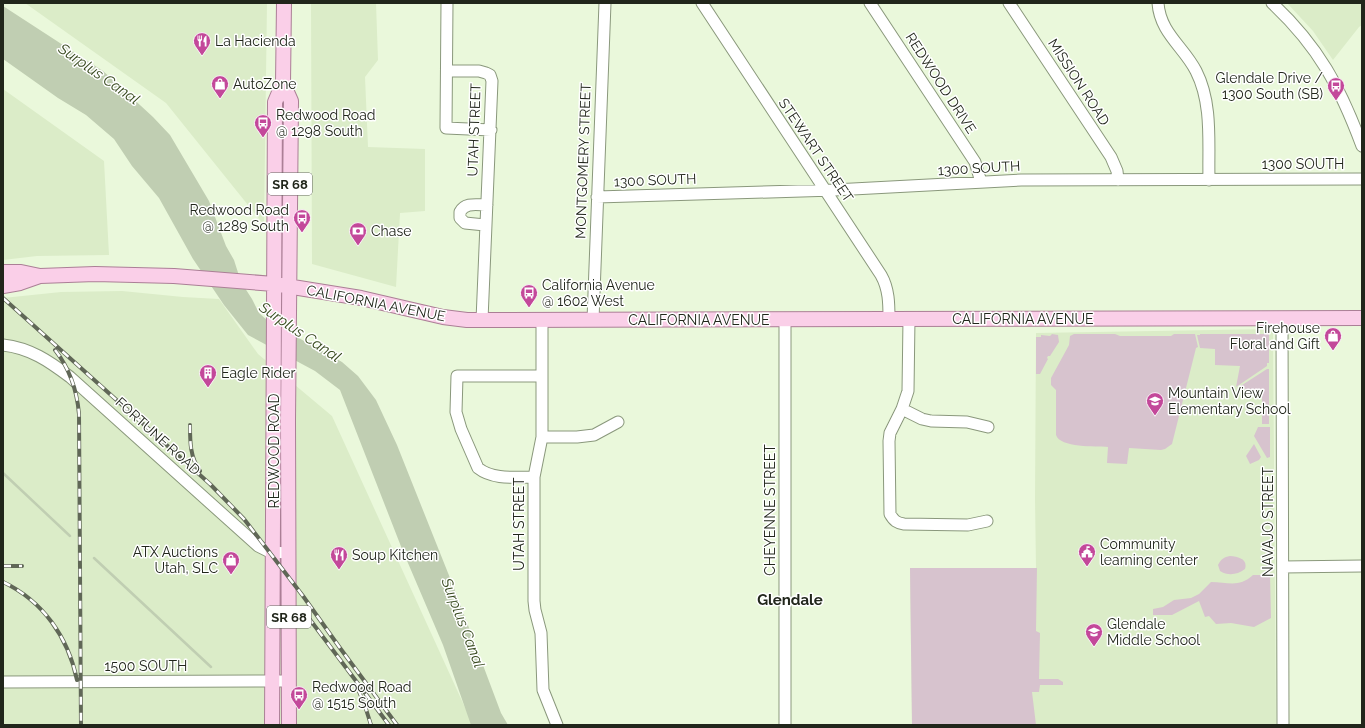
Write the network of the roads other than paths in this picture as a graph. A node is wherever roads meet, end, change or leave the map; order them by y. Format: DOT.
graph roads {
  1 [pos="284,3"];
  2 [pos="447,3"];
  3 [pos="604,3"];
  4 [pos="702,3"];
  5 [pos="870,3"];
  6 [pos="1009,3"];
  7 [pos="1158,3"];
  8 [pos="1272,3"];
  9 [pos="447,71"];
  10 [pos="283,83"];
  11 [pos="491,130"];
  12 [pos="1362,146"];
  13 [pos="1362,179"];
  14 [pos="1118,180"];
  15 [pos="1209,180"];
  16 [pos="981,182"];
  17 [pos="824,190"];
  18 [pos="597,197"];
  19 [pos="487,205"];
  20 [pos="486,225"];
  21 [pos="3,272"];
  22 [pos="40,276"];
  23 [pos="274,284"];
  24 [pos="3,286"];
  25 [pos="290,287"];
  26 [pos="1282,318"];
  27 [pos="1362,318"];
  28 [pos="889,319"];
  29 [pos="909,319"];
  30 [pos="482,320"];
  31 [pos="542,320"];
  32 [pos="593,320"];
  33 [pos="786,320"];
  34 [pos="3,345"];
  35 [pos="541,376"];
  36 [pos="902,409"];
  37 [pos="618,422"];
  38 [pos="988,427"];
  39 [pos="542,437"];
  40 [pos="534,477"];
  41 [pos="987,521"];
  42 [pos="274,553"];
  43 [pos="289,553"];
  44 [pos="1362,566"];
  45 [pos="1283,567"];
  46 [pos="272,681"];
  47 [pos="289,681"];
  48 [pos="3,682"];
  49 [pos="272,725"];
  50 [pos="289,725"];
  51 [pos="557,725"];
  52 [pos="786,725"];
  53 [pos="1283,725"];
  1 -- 10 [label="main road, REDWOOD ROAD / SR 68"];
  2 -- 9 [label="street"];
  3 -- 18 [label="street, MONTGOMERY STREET"];
  4 -- 17 [label="street, STEWART STREET"];
  5 -- 16 [label="street, REDWOOD DRIVE"];
  6 -- 14 [label="street, MISSION ROAD"];
  7 -- 15 [label="street"];
  8 -- 12 [label="street"];
  9 -- 11 [label="street, UTAH STREET"];
  9 -- 11 [label="street"];
  10 -- 23 [label="main road, REDWOOD ROAD / SR 68"];
  10 -- 25 [label="main road, REDWOOD ROAD / SR 68"];
  11 -- 19 [label="street, UTAH STREET"];
  13 -- 15 [label="street, 1300 SOUTH"];
  14 -- 15 [label="street, 1300 SOUTH"];
  14 -- 16 [label="street, 1300 SOUTH"];
  16 -- 17 [label="street, 1300 SOUTH"];
  17 -- 18 [label="street, 1300 SOUTH"];
  17 -- 28 [label="street, STEWART STREET"];
  18 -- 32 [label="street, MONTGOMERY STREET"];
  19 -- 20 [label="street, UTAH STREET"];
  19 -- 20 [label="street"];
  20 -- 30 [label="street, UTAH STREET"];
  21 -- 22 [label="main road, CALIFORNIA AVENUE"];
  22 -- 23 [label="main road, CALIFORNIA AVENUE"];
  22 -- 24 [label="main road, CALIFORNIA AVENUE"];
  23 -- 25 [label="main road, CALIFORNIA AVENUE"];
  23 -- 42 [label="main road, REDWOOD ROAD / SR 68"];
  25 -- 30 [label="main road, CALIFORNIA AVENUE"];
  25 -- 43 [label="main road, REDWOOD ROAD / SR 68"];
  26 -- 27 [label="main road, CALIFORNIA AVENUE"];
  26 -- 29 [label="main road, CALIFORNIA AVENUE"];
  26 -- 45 [label="street, NAVAJO STREET"];
  28 -- 29 [label="main road, CALIFORNIA AVENUE"];
  28 -- 33 [label="main road, CALIFORNIA AVENUE"];
  29 -- 36 [label="street"];
  30 -- 31 [label="main road, CALIFORNIA AVENUE"];
  31 -- 32 [label="main road, CALIFORNIA AVENUE"];
  31 -- 35 [label="street, UTAH STREET"];
  32 -- 33 [label="main road, CALIFORNIA AVENUE"];
  33 -- 52 [label="street, CHEYENNE STREET"];
  34 -- 42 [label="street, FORTUNE ROAD"];
  35 -- 39 [label="street, UTAH STREET"];
  35 -- 40 [label="street"];
  36 -- 38 [label="street"];
  36 -- 41 [label="street"];
  37 -- 39 [label="street"];
  39 -- 40 [label="street, UTAH STREET"];
  40 -- 51 [label="street, UTAH STREET"];
  42 -- 43 [label="street, FORTUNE ROAD"];
  42 -- 46 [label="main road, REDWOOD ROAD / SR 68"];
  43 -- 47 [label="main road, REDWOOD ROAD / SR 68"];
  44 -- 45 [label="street"];
  45 -- 53 [label="street, NAVAJO STREET"];
  46 -- 47 [label="street, 1500 SOUTH"];
  46 -- 48 [label="street, 1500 SOUTH"];
  46 -- 49 [label="main road, REDWOOD ROAD / SR 68"];
  47 -- 50 [label="main road, REDWOOD ROAD / SR 68"];
}
